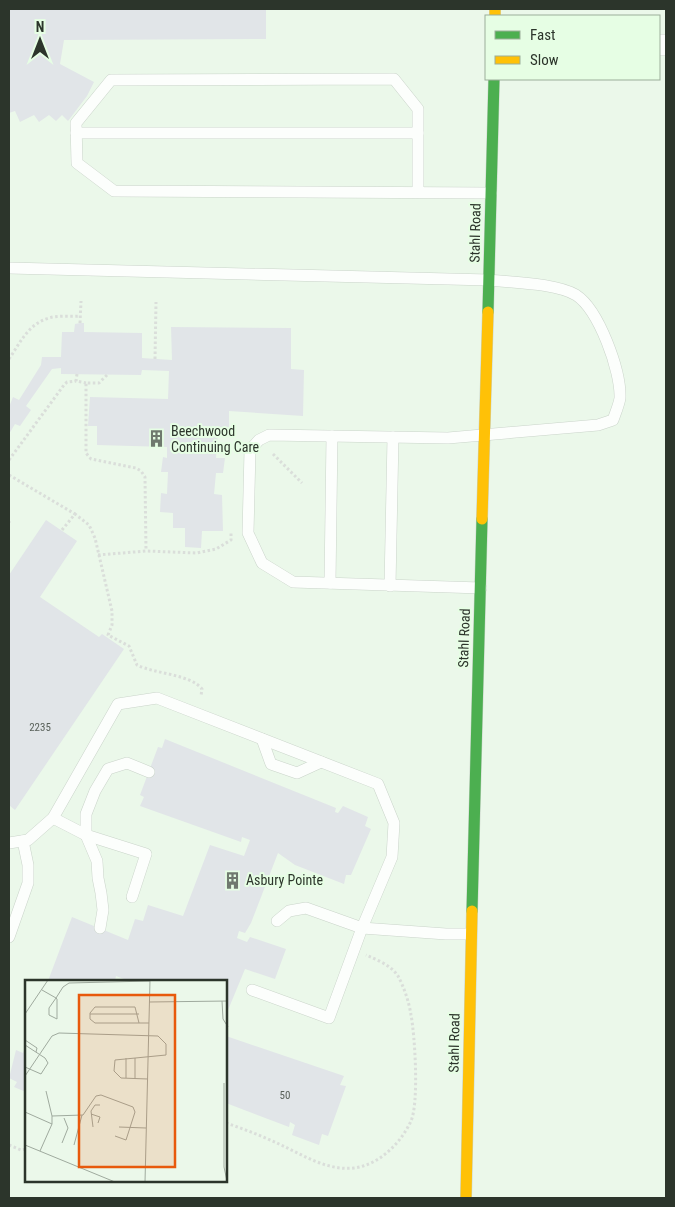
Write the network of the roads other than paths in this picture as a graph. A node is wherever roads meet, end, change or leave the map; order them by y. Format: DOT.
graph roads {
  1 [pos="494,80"];
  2 [pos="76,133"];
  3 [pos="418,133"];
  4 [pos="418,192"];
  5 [pos="491,193"];
  6 [pos="9,268"];
  7 [pos="489,280"];
  8 [pos="485,435"];
  9 [pos="332,436"];
  10 [pos="393,437"];
  11 [pos="330,583"];
  12 [pos="390,586"];
  13 [pos="481,588"];
  14 [pos="262,739"];
  15 [pos="321,762"];
  16 [pos="149,772"];
  17 [pos="53,818"];
  18 [pos="86,835"];
  19 [pos="23,840"];
  20 [pos="9,843"];
  21 [pos="132,897"];
  22 [pos="278,922"];
  23 [pos="100,928"];
  24 [pos="362,928"];
  25 [pos="471,934"];
  26 [pos="9,937"];
  27 [pos="252,990"];
  28 [pos="466,1198"];
  1 -- 5 [label="street, Stahl Road"];
  2 -- 3 [label="lane"];
  2 -- 3 [label="lane"];
  2 -- 4 [label="lane"];
  3 -- 4 [label="lane"];
  4 -- 5 [label="lane"];
  5 -- 7 [label="street, Stahl Road"];
  6 -- 7 [label="lane"];
  7 -- 8 [label="street, Stahl Road"];
  7 -- 8 [label="lane"];
  8 -- 10 [label="lane"];
  8 -- 13 [label="street, Stahl Road"];
  9 -- 10 [label="lane"];
  9 -- 11 [label="lane"];
  9 -- 11 [label="lane"];
  10 -- 12 [label="lane"];
  11 -- 12 [label="lane"];
  12 -- 13 [label="lane"];
  13 -- 25 [label="street, Stahl Road"];
  14 -- 15 [label="lane"];
  14 -- 15 [label="lane"];
  14 -- 17 [label="lane"];
  15 -- 24 [label="lane"];
  16 -- 18 [label="lane"];
  17 -- 18 [label="lane"];
  17 -- 19 [label="lane"];
  18 -- 21 [label="lane"];
  18 -- 23 [label="lane"];
  19 -- 20 [label="lane"];
  19 -- 26 [label="lane"];
  22 -- 24 [label="lane"];
  24 -- 25 [label="lane"];
  24 -- 27 [label="lane"];
  25 -- 28 [label="street, Stahl Road"];
}
